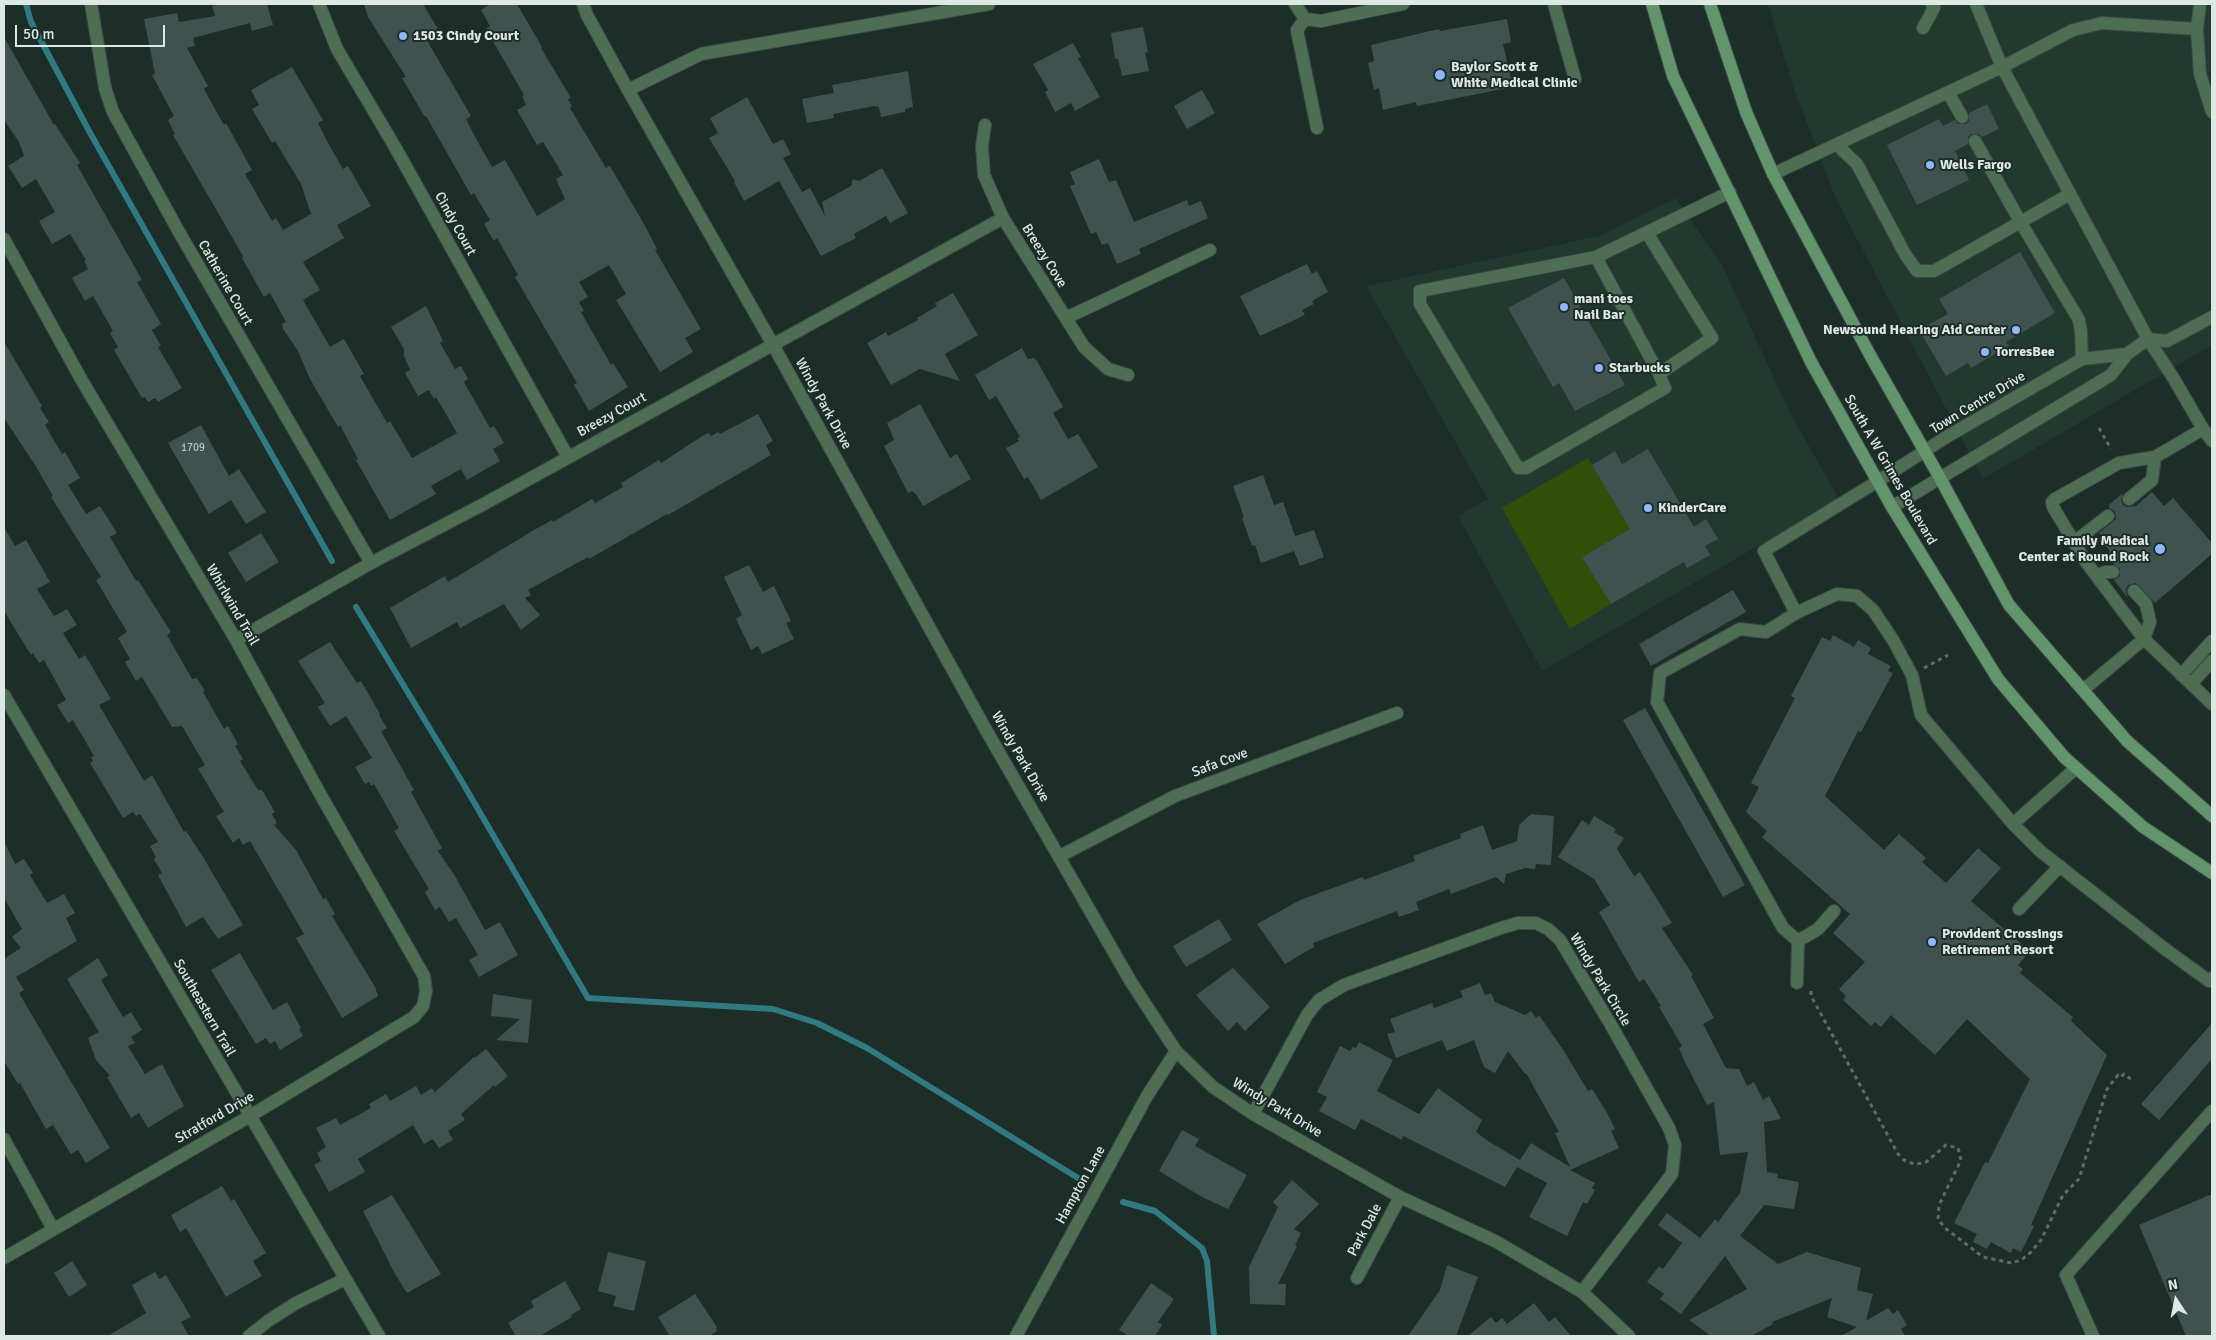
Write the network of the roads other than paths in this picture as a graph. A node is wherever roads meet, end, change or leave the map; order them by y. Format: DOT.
graph roads {
  1 [pos="91,4"];
  2 [pos="319,4"];
  3 [pos="583,4"];
  4 [pos="989,4"];
  5 [pos="1295,4"];
  6 [pos="1403,4"];
  7 [pos="1554,4"];
  8 [pos="1652,4"];
  9 [pos="1710,4"];
  10 [pos="1932,4"];
  11 [pos="1976,4"];
  12 [pos="2200,4"];
  13 [pos="1305,19"];
  14 [pos="1923,28"];
  15 [pos="2197,29"];
  16 [pos="2002,67"];
  17 [pos="1576,79"];
  18 [pos="628,90"];
  19 [pos="1948,92"];
  20 [pos="2212,112"];
  21 [pos="1962,116"];
  22 [pos="986,125"];
  23 [pos="1317,128"];
  24 [pos="1975,141"];
  25 [pos="1836,145"];
  26 [pos="1773,174"];
  27 [pos="1730,192"];
  28 [pos="2070,194"];
  29 [pos="1003,218"];
  30 [pos="2021,223"];
  31 [pos="1647,233"];
  32 [pos="4,239"];
  33 [pos="1210,250"];
  34 [pos="1596,257"];
  35 [pos="2212,317"];
  36 [pos="1066,318"];
  37 [pos="2148,339"];
  38 [pos="772,343"];
  39 [pos="2127,354"];
  40 [pos="2082,360"];
  41 [pos="1659,374"];
  42 [pos="1128,375"];
  43 [pos="2203,429"];
  44 [pos="2212,441"];
  45 [pos="1926,452"];
  46 [pos="568,457"];
  47 [pos="2155,457"];
  48 [pos="1940,478"];
  49 [pos="1878,481"];
  50 [pos="2129,499"];
  51 [pos="1892,506"];
  52 [pos="2108,516"];
  53 [pos="2074,542"];
  54 [pos="370,562"];
  55 [pos="2113,572"];
  56 [pos="2097,576"];
  57 [pos="2134,591"];
  58 [pos="1796,613"];
  59 [pos="2144,639"];
  60 [pos="236,640"];
  61 [pos="2212,642"];
  62 [pos="2212,661"];
  63 [pos="2181,675"];
  64 [pos="2191,684"];
  65 [pos="2083,690"];
  66 [pos="4,695"];
  67 [pos="2212,704"];
  68 [pos="1397,713"];
  69 [pos="2076,768"];
  70 [pos="2212,816"];
  71 [pos="2013,824"];
  72 [pos="1060,856"];
  73 [pos="2060,866"];
  74 [pos="2212,873"];
  75 [pos="2019,909"];
  76 [pos="1834,911"];
  77 [pos="1798,941"];
  78 [pos="2212,978"];
  79 [pos="1797,983"];
  80 [pos="426,991"];
  81 [pos="1176,1051"];
  82 [pos="2212,1113"];
  83 [pos="1253,1114"];
  84 [pos="250,1116"];
  85 [pos="4,1139"];
  86 [pos="1400,1197"];
  87 [pos="53,1229"];
  88 [pos="4,1258"];
  89 [pos="1357,1278"];
  90 [pos="345,1279"];
  91 [pos="1582,1292"];
  92 [pos="249,1336"];
  93 [pos="379,1336"];
  94 [pos="1016,1336"];
  95 [pos="1629,1336"];
  96 [pos="2093,1336"];
  1 -- 54 [label="street, Catherine Court"];
  2 -- 46 [label="street, Cindy Court"];
  3 -- 18 [label="street, Windy Park Drive"];
  4 -- 18 [label="street"];
  5 -- 13 [label="street"];
  6 -- 13 [label="street"];
  7 -- 17 [label="street"];
  8 -- 27 [label="main road, South A W Grimes Boulevard"];
  9 -- 26 [label="main road"];
  10 -- 14 [label="street"];
  11 -- 16 [label="street"];
  12 -- 15 [label="street"];
  13 -- 23 [label="street"];
  15 -- 16 [label="street"];
  15 -- 20 [label="street"];
  16 -- 19 [label="street"];
  16 -- 28 [label="street"];
  18 -- 38 [label="street, Windy Park Drive"];
  19 -- 21 [label="street"];
  19 -- 25 [label="street"];
  22 -- 29 [label="street, Breezy Cove"];
  24 -- 30 [label="street"];
  25 -- 26 [label="street"];
  25 -- 30 [label="street"];
  26 -- 45 [label="main road"];
  27 -- 31 [label="street"];
  27 -- 49 [label="main road, South A W Grimes Boulevard"];
  28 -- 30 [label="street"];
  28 -- 37 [label="street"];
  29 -- 36 [label="street, Breezy Cove"];
  29 -- 38 [label="street, Breezy Court"];
  30 -- 40 [label="street"];
  31 -- 34 [label="street"];
  31 -- 41 [label="street"];
  32 -- 60 [label="street, Whirlwind Trail"];
  33 -- 36 [label="street"];
  34 -- 41 [label="street"];
  34 -- 41 [label="street"];
  35 -- 37 [label="street"];
  36 -- 42 [label="street, Breezy Cove"];
  37 -- 39 [label="street, Town Centre Drive"];
  37 -- 43 [label="street"];
  38 -- 46 [label="street, Breezy Court"];
  38 -- 72 [label="street, Windy Park Drive"];
  39 -- 40 [label="street, Town Centre Drive"];
  39 -- 48 [label="street, Town Centre Drive"];
  40 -- 45 [label="street, Town Centre Drive"];
  43 -- 44 [label="street"];
  43 -- 47 [label="street"];
  45 -- 48 [label="main road"];
  45 -- 49 [label="street, Town Centre Drive"];
  46 -- 54 [label="street, Breezy Court"];
  47 -- 50 [label="street"];
  47 -- 53 [label="street"];
  48 -- 51 [label="street, Town Centre Drive"];
  48 -- 65 [label="main road"];
  49 -- 51 [label="main road, South A W Grimes Boulevard"];
  49 -- 58 [label="street, Town Centre Drive"];
  51 -- 69 [label="main road, South A W Grimes Boulevard"];
  52 -- 53 [label="street"];
  53 -- 56 [label="street"];
  54 -- 60 [label="street, Breezy Court"];
  55 -- 56 [label="street"];
  56 -- 59 [label="street"];
  57 -- 59 [label="street"];
  58 -- 71 [label="street"];
  58 -- 77 [label="street"];
  59 -- 63 [label="street"];
  59 -- 65 [label="street"];
  60 -- 80 [label="street, Whirlwind Trail"];
  61 -- 63 [label="street"];
  62 -- 64 [label="street"];
  63 -- 64 [label="street"];
  64 -- 67 [label="street"];
  65 -- 70 [label="main road"];
  66 -- 84 [label="street, Southeastern Trail"];
  68 -- 72 [label="street, Safa Cove"];
  69 -- 71 [label="street"];
  69 -- 74 [label="main road, South A W Grimes Boulevard"];
  71 -- 73 [label="street"];
  72 -- 81 [label="street, Windy Park Drive"];
  73 -- 75 [label="street"];
  73 -- 78 [label="street"];
  76 -- 77 [label="street"];
  77 -- 79 [label="street"];
  80 -- 84 [label="street, Stratford Drive"];
  81 -- 83 [label="street, Windy Park Drive"];
  81 -- 94 [label="street, Hampton Lane"];
  82 -- 96 [label="street"];
  83 -- 86 [label="street, Windy Park Drive"];
  83 -- 91 [label="street, Windy Park Circle"];
  84 -- 87 [label="street, Stratford Drive"];
  84 -- 90 [label="street, Southeastern Trail"];
  85 -- 87 [label="street"];
  86 -- 89 [label="street, Park Dale"];
  86 -- 91 [label="street, Windy Park Drive"];
  87 -- 88 [label="street, Stratford Drive"];
  90 -- 92 [label="street"];
  90 -- 93 [label="street, Southeastern Trail"];
  91 -- 95 [label="street, Windy Park Drive"];
}
